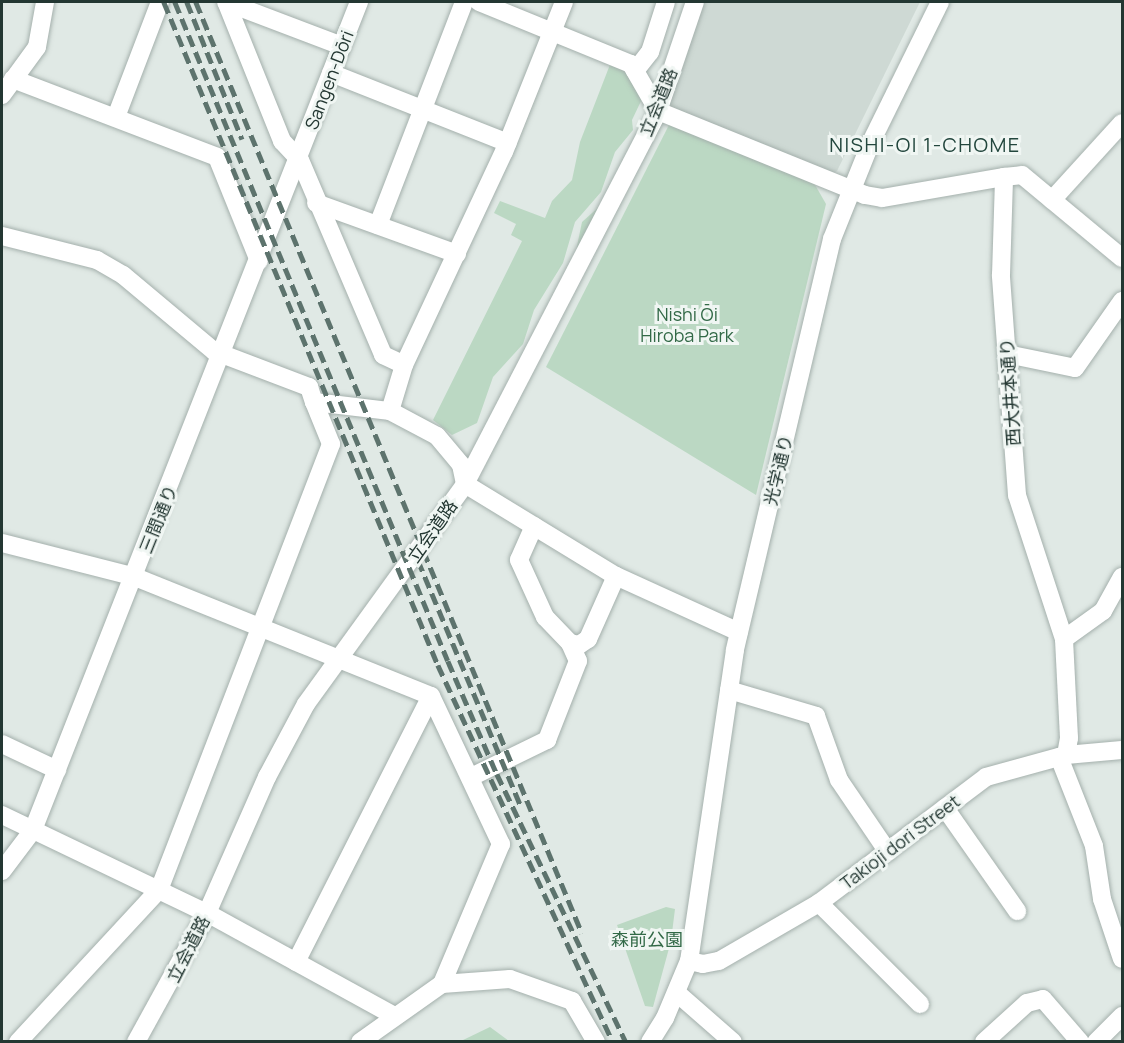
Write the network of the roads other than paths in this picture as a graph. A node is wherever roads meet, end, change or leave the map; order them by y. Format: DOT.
graph roads {
  1 [pos="45,2"];
  2 [pos="359,2"];
  3 [pos="464,2"];
  4 [pos="479,2"];
  5 [pos="564,2"];
  6 [pos="666,2"];
  7 [pos="695,2"];
  8 [pos="940,2"];
  9 [pos="226,3"];
  10 [pos="154,7"];
  11 [pos="553,31"];
  12 [pos="342,46"];
  13 [pos="635,71"];
  14 [pos="331,74"];
  15 [pos="13,79"];
  16 [pos="2,95"];
  17 [pos="423,108"];
  18 [pos="658,111"];
  19 [pos="116,117"];
  20 [pos="1122,123"];
  21 [pos="508,143"];
  22 [pos="300,160"];
  23 [pos="1004,177"];
  24 [pos="852,189"];
  25 [pos="1052,200"];
  26 [pos="316,202"];
  27 [pos="378,225"];
  28 [pos="2,236"];
  29 [pos="457,254"];
  30 [pos="1122,258"];
  31 [pos="259,261"];
  32 [pos="1122,301"];
  33 [pos="1007,354"];
  34 [pos="221,356"];
  35 [pos="404,365"];
  36 [pos="314,402"];
  37 [pos="390,411"];
  38 [pos="465,484"];
  39 [pos="534,526"];
  40 [pos="2,543"];
  41 [pos="616,576"];
  42 [pos="135,577"];
  43 [pos="1122,577"];
  44 [pos="261,625"];
  45 [pos="739,632"];
  46 [pos="1064,639"];
  47 [pos="570,643"];
  48 [pos="341,657"];
  49 [pos="729,690"];
  50 [pos="431,696"];
  51 [pos="2,744"];
  52 [pos="1122,750"];
  53 [pos="1063,756"];
  54 [pos="57,770"];
  55 [pos="471,777"];
  56 [pos="945,808"];
  57 [pos="2,815"];
  58 [pos="33,830"];
  59 [pos="888,852"];
  60 [pos="2,871"];
  61 [pos="159,890"];
  62 [pos="819,903"];
  63 [pos="1017,911"];
  64 [pos="207,914"];
  65 [pos="1122,959"];
  66 [pos="689,961"];
  67 [pos="296,962"];
  68 [pos="442,984"];
  69 [pos="677,993"];
  70 [pos="920,1004"];
  71 [pos="394,1016"];
  72 [pos="1122,1016"];
  73 [pos="18,1041"];
  74 [pos="136,1041"];
  75 [pos="360,1041"];
  76 [pos="596,1041"];
  77 [pos="650,1041"];
  78 [pos="733,1041"];
  79 [pos="984,1041"];
  80 [pos="1080,1041"];
  81 [pos="1096,1041"];
  1 -- 15 [label="street"];
  2 -- 12 [label="street, Sangen-Dōri"];
  3 -- 17 [label="street"];
  4 -- 11 [label="street"];
  5 -- 11 [label="street"];
  6 -- 13 [label="street"];
  7 -- 18 [label="street, 立会道路"];
  8 -- 24 [label="street, 光学通り"];
  9 -- 12 [label="street"];
  9 -- 22 [label="street"];
  10 -- 19 [label="street"];
  11 -- 13 [label="street"];
  11 -- 21 [label="street"];
  12 -- 14 [label="street, Sangen-Dōri"];
  13 -- 18 [label="street"];
  14 -- 17 [label="street"];
  14 -- 22 [label="street, Sangen-Dōri"];
  15 -- 16 [label="street"];
  15 -- 19 [label="street"];
  17 -- 21 [label="street"];
  17 -- 27 [label="street"];
  18 -- 24 [label="street"];
  18 -- 38 [label="street, 立会道路"];
  19 -- 31 [label="street"];
  20 -- 25 [label="street"];
  21 -- 29 [label="street"];
  22 -- 26 [label="street"];
  22 -- 31 [label="street, 三間通り"];
  23 -- 24 [label="street"];
  23 -- 25 [label="street"];
  23 -- 33 [label="street, 西大井本通り"];
  24 -- 45 [label="street, 光学通り"];
  25 -- 30 [label="street"];
  26 -- 27 [label="street"];
  26 -- 35 [label="street"];
  27 -- 29 [label="street"];
  28 -- 34 [label="street"];
  29 -- 35 [label="street"];
  31 -- 34 [label="street, 三間通り"];
  32 -- 33 [label="street"];
  33 -- 46 [label="street, 西大井本通り"];
  34 -- 36 [label="street"];
  34 -- 42 [label="street, 三間通り"];
  35 -- 37 [label="street"];
  36 -- 37 [label="street"];
  36 -- 44 [label="street"];
  37 -- 38 [label="street"];
  38 -- 39 [label="street"];
  38 -- 48 [label="street, 立会道路"];
  39 -- 41 [label="street"];
  39 -- 47 [label="street"];
  40 -- 42 [label="street"];
  41 -- 45 [label="street"];
  41 -- 47 [label="street"];
  42 -- 44 [label="street"];
  42 -- 54 [label="street, 三間通り"];
  43 -- 46 [label="street"];
  44 -- 48 [label="street"];
  44 -- 61 [label="street"];
  45 -- 49 [label="street, 光学通り"];
  46 -- 53 [label="street, 西大井本通り"];
  47 -- 55 [label="street"];
  48 -- 50 [label="street"];
  48 -- 64 [label="street, 立会道路"];
  49 -- 59 [label="street"];
  49 -- 66 [label="street, 光学通り"];
  50 -- 55 [label="street"];
  50 -- 67 [label="street"];
  51 -- 54 [label="street"];
  52 -- 53 [label="street, Takioji dori Street"];
  53 -- 56 [label="street, Takioji dori Street"];
  53 -- 65 [label="street"];
  54 -- 58 [label="street, 三間通り"];
  55 -- 68 [label="street"];
  56 -- 59 [label="street, Takioji dori Street"];
  56 -- 63 [label="street"];
  57 -- 58 [label="street"];
  58 -- 60 [label="street, 三間通り"];
  58 -- 61 [label="street"];
  59 -- 62 [label="street, Takioji dori Street"];
  61 -- 64 [label="street"];
  61 -- 73 [label="street"];
  62 -- 66 [label="street, Takioji dori Street"];
  62 -- 70 [label="street"];
  64 -- 67 [label="street"];
  64 -- 74 [label="street, 立会道路"];
  66 -- 69 [label="street, 光学通り"];
  67 -- 71 [label="street"];
  68 -- 71 [label="street"];
  68 -- 76 [label="street"];
  69 -- 77 [label="street, 光学通り"];
  69 -- 78 [label="street"];
  71 -- 75 [label="street"];
  72 -- 81 [label="street"];
  79 -- 80 [label="street"];
}
